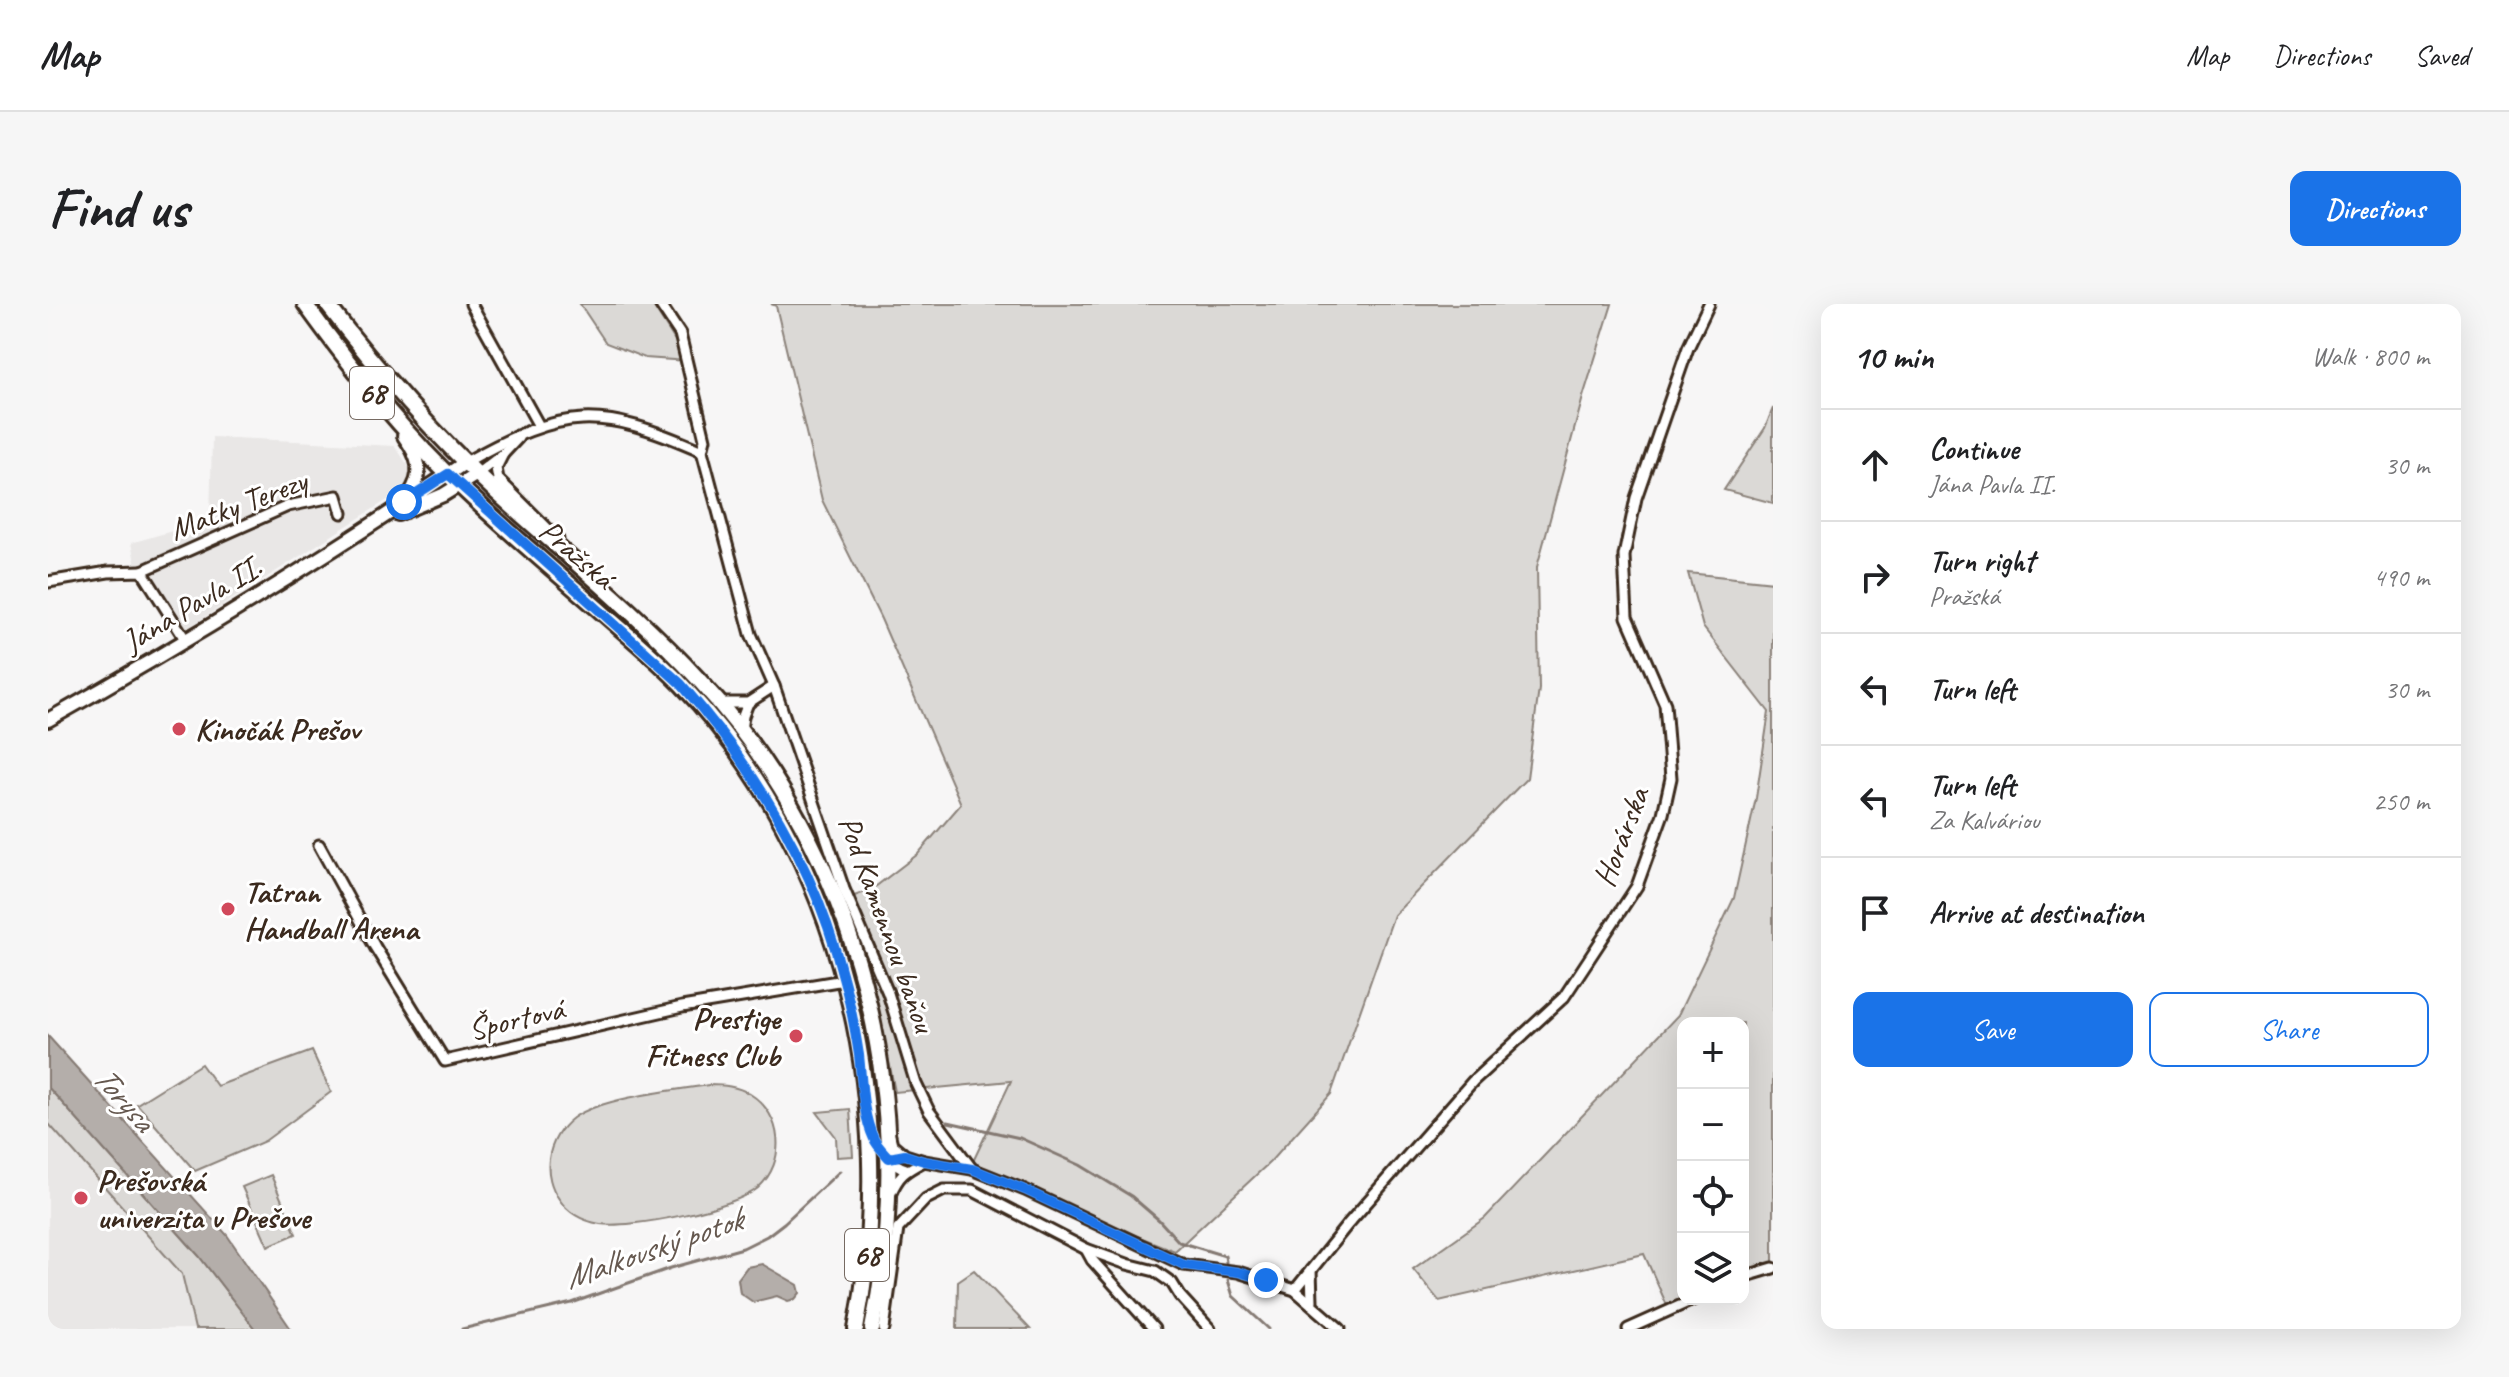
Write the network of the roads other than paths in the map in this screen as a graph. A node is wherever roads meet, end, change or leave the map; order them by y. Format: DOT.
graph roads {
  1 [pos="305,304"];
  2 [pos="327,304"];
  3 [pos="471,304"];
  4 [pos="660,304"];
  5 [pos="1709,304"];
  6 [pos="384,407"];
  7 [pos="539,426"];
  8 [pos="523,433"];
  9 [pos="702,451"];
  10 [pos="503,454"];
  11 [pos="466,462"];
  12 [pos="448,474"];
  13 [pos="477,474"];
  14 [pos="459,486"];
  15 [pos="443,495"];
  16 [pos="404,502"];
  17 [pos="481,506"];
  18 [pos="342,513"];
  19 [pos="363,531"];
  20 [pos="584,569"];
  21 [pos="142,571"];
  22 [pos="48,582"];
  23 [pos="185,639"];
  24 [pos="774,686"];
  25 [pos="720,703"];
  26 [pos="748,703"];
  27 [pos="48,720"];
  28 [pos="741,731"];
  29 [pos="319,845"];
  30 [pos="844,980"];
  31 [pos="867,1114"];
  32 [pos="889,1133"];
  33 [pos="954,1146"];
  34 [pos="905,1155"];
  35 [pos="889,1158"];
  36 [pos="924,1161"];
  37 [pos="935,1163"];
  38 [pos="906,1169"];
  39 [pos="972,1169"];
  40 [pos="869,1180"];
  41 [pos="972,1190"];
  42 [pos="888,1198"];
  43 [pos="1086,1249"];
  44 [pos="1184,1265"];
  45 [pos="1773,1268"];
  46 [pos="1311,1270"];
  47 [pos="1749,1275"];
  48 [pos="1172,1283"];
  49 [pos="1295,1290"];
  50 [pos="1312,1301"];
  51 [pos="1682,1305"];
  52 [pos="856,1329"];
  53 [pos="872,1329"];
  54 [pos="884,1329"];
  55 [pos="1154,1329"];
  56 [pos="1210,1329"];
  57 [pos="1340,1329"];
  58 [pos="1628,1329"];
  1 -- 6 [label="main road, Pražská / 68"];
  2 -- 11 [label="main road, Pražská / 68"];
  3 -- 7 [label="street"];
  4 -- 9 [label="street, Pod Kamennou baňou"];
  5 -- 46 [label="street, Horárska"];
  6 -- 12 [label="main road, Pražská / 68"];
  6 -- 16 [label="street"];
  7 -- 8 [label="street"];
  7 -- 9 [label="street"];
  8 -- 10 [label="street"];
  8 -- 11 [label="street"];
  9 -- 24 [label="street, Pod Kamennou baňou"];
  10 -- 13 [label="street"];
  10 -- 20 [label="street, Pražská"];
  11 -- 12 [label="street, Jána Pavla II."];
  11 -- 13 [label="main road, Pražská / 68"];
  12 -- 14 [label="main road, Pražská / 68"];
  12 -- 16 [label="street, Jána Pavla II."];
  13 -- 14 [label="street, Jána Pavla II."];
  13 -- 20 [label="main road, Pražská / 68"];
  14 -- 15 [label="street, Jána Pavla II."];
  14 -- 17 [label="main road, Pražská / 68"];
  15 -- 17 [label="street"];
  15 -- 19 [label="street, Jána Pavla II."];
  16 -- 19 [label="street, Jána Pavla II."];
  17 -- 30 [label="main road, Pražská / 68"];
  18 -- 21 [label="street, Matky Terezy"];
  19 -- 23 [label="street, Jána Pavla II."];
  20 -- 25 [label="main road, Pražská / 68"];
  21 -- 22 [label="street"];
  21 -- 23 [label="street"];
  23 -- 27 [label="street, Jána Pavla II."];
  24 -- 26 [label="street"];
  24 -- 33 [label="street, Pod Kamennou baňou"];
  25 -- 26 [label="street"];
  25 -- 28 [label="main road, Pražská / 68"];
  26 -- 28 [label="street"];
  28 -- 32 [label="main road, Pražská / 68"];
  29 -- 30 [label="street, Športová"];
  30 -- 31 [label="main road, Pražská / 68"];
  31 -- 35 [label="street"];
  31 -- 40 [label="main road, Pražská / 68"];
  32 -- 34 [label="street"];
  32 -- 35 [label="main road, Pražská / 68"];
  33 -- 37 [label="street"];
  33 -- 39 [label="street, Pod Kamennou baňou"];
  34 -- 35 [label="street"];
  34 -- 36 [label="street"];
  35 -- 38 [label="street"];
  35 -- 40 [label="street"];
  35 -- 42 [label="main road, 68"];
  36 -- 37 [label="street"];
  36 -- 38 [label="street"];
  37 -- 39 [label="street"];
  38 -- 42 [label="street"];
  39 -- 41 [label="street"];
  39 -- 44 [label="street"];
  40 -- 52 [label="main road, 68"];
  41 -- 43 [label="street"];
  41 -- 54 [label="street"];
  42 -- 53 [label="main road, 68"];
  43 -- 48 [label="street"];
  43 -- 55 [label="street"];
  44 -- 48 [label="street"];
  44 -- 49 [label="street"];
  45 -- 47 [label="street"];
  46 -- 49 [label="street, Horárska"];
  46 -- 50 [label="street"];
  48 -- 56 [label="street"];
  49 -- 57 [label="street"];
  51 -- 58 [label="street"];
}
